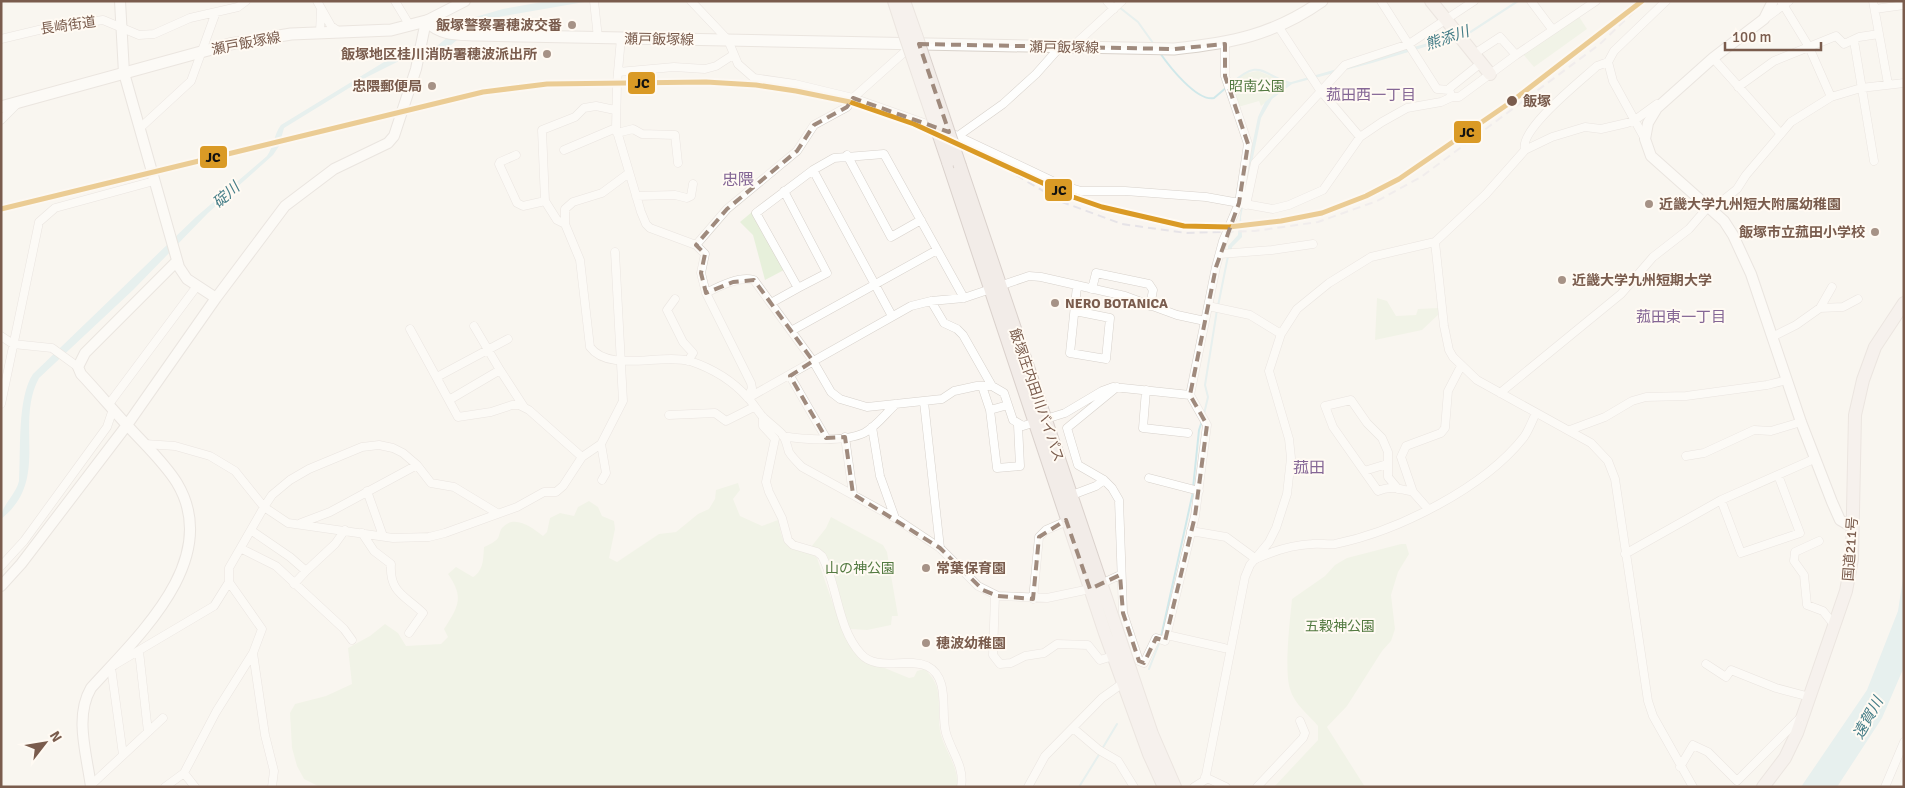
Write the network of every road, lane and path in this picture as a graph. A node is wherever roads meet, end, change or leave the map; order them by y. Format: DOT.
graph roads {
  1 [pos="120,1"];
  2 [pos="246,1"];
  3 [pos="395,1"];
  4 [pos="465,1"];
  5 [pos="594,1"];
  6 [pos="691,1"];
  7 [pos="894,1"];
  8 [pos="904,1"];
  9 [pos="1107,1"];
  10 [pos="1322,1"];
  11 [pos="1381,1"];
  12 [pos="1431,1"];
  13 [pos="1474,1"];
  14 [pos="1531,1"];
  15 [pos="1596,1"];
  16 [pos="1666,1"];
  17 [pos="1773,1"];
  18 [pos="1784,3"];
  19 [pos="319,4"];
  20 [pos="1874,5"];
  21 [pos="1904,5"];
  22 [pos="1118,6"];
  23 [pos="216,12"];
  24 [pos="1764,19"];
  25 [pos="426,21"];
  26 [pos="1450,25"];
  27 [pos="410,26"];
  28 [pos="1278,26"];
  29 [pos="121,28"];
  30 [pos="1552,29"];
  31 [pos="320,32"];
  32 [pos="338,32"];
  33 [pos="1879,34"];
  34 [pos="598,38"];
  35 [pos="621,38"];
  36 [pos="912,38"];
  37 [pos="1,39"];
  38 [pos="728,40"];
  39 [pos="1854,42"];
  40 [pos="1225,44"];
  41 [pos="1809,46"];
  42 [pos="1060,47"];
  43 [pos="1072,47"];
  44 [pos="1411,48"];
  45 [pos="203,52"];
  46 [pos="733,55"];
  47 [pos="1516,55"];
  48 [pos="1478,58"];
  49 [pos="1713,58"];
  50 [pos="1608,62"];
  51 [pos="618,72"];
  52 [pos="124,73"];
  53 [pos="1490,74"];
  54 [pos="1904,83"];
  55 [pos="1888,84"];
  56 [pos="1738,87"];
  57 [pos="1861,88"];
  58 [pos="1320,90"];
  59 [pos="1450,94"];
  60 [pos="1669,96"];
  61 [pos="1830,97"];
  62 [pos="853,98"];
  63 [pos="19,102"];
  64 [pos="1,107"];
  65 [pos="615,110"];
  66 [pos="1,120"];
  67 [pos="1635,120"];
  68 [pos="140,128"];
  69 [pos="616,130"];
  70 [pos="1781,134"];
  71 [pos="958,136"];
  72 [pos="1360,137"];
  73 [pos="1645,139"];
  74 [pos="564,150"];
  75 [pos="1525,150"];
  76 [pos="516,155"];
  77 [pos="847,156"];
  78 [pos="1874,161"];
  79 [pos="678,163"];
  80 [pos="813,170"];
  81 [pos="629,173"];
  82 [pos="154,181"];
  83 [pos="693,184"];
  84 [pos="784,191"];
  85 [pos="636,196"];
  86 [pos="545,201"];
  87 [pos="1242,204"];
  88 [pos="1708,207"];
  89 [pos="921,220"];
  90 [pos="565,224"];
  91 [pos="1435,242"];
  92 [pos="696,244"];
  93 [pos="1313,244"];
  94 [pos="937,250"];
  95 [pos="615,252"];
  96 [pos="1225,253"];
  97 [pos="175,256"];
  98 [pos="875,284"];
  99 [pos="196,286"];
  100 [pos="996,286"];
  101 [pos="1077,286"];
  102 [pos="1832,287"];
  103 [pos="798,288"];
  104 [pos="1092,289"];
  105 [pos="706,293"];
  106 [pos="216,298"];
  107 [pos="964,298"];
  108 [pos="1858,299"];
  109 [pos="675,300"];
  110 [pos="931,301"];
  111 [pos="771,303"];
  112 [pos="1904,303"];
  113 [pos="1150,306"];
  114 [pos="1214,308"];
  115 [pos="1820,308"];
  116 [pos="1075,311"];
  117 [pos="892,316"];
  118 [pos="1205,321"];
  119 [pos="474,326"];
  120 [pos="410,329"];
  121 [pos="791,331"];
  122 [pos="1281,334"];
  123 [pos="1,336"];
  124 [pos="1772,337"];
  125 [pos="508,339"];
  126 [pos="13,344"];
  127 [pos="488,349"];
  128 [pos="621,360"];
  129 [pos="688,361"];
  130 [pos="813,361"];
  131 [pos="1461,366"];
  132 [pos="78,367"];
  133 [pos="500,370"];
  134 [pos="790,376"];
  135 [pos="437,377"];
  136 [pos="1787,380"];
  137 [pos="3,385"];
  138 [pos="982,386"];
  139 [pos="992,386"];
  140 [pos="1119,386"];
  141 [pos="1146,390"];
  142 [pos="1500,393"];
  143 [pos="1190,395"];
  144 [pos="748,398"];
  145 [pos="449,400"];
  146 [pos="924,402"];
  147 [pos="1,404"];
  148 [pos="896,404"];
  149 [pos="1008,405"];
  150 [pos="111,407"];
  151 [pos="524,407"];
  152 [pos="754,407"];
  153 [pos="990,410"];
  154 [pos="1536,413"];
  155 [pos="669,415"];
  156 [pos="763,417"];
  157 [pos="1040,421"];
  158 [pos="1801,422"];
  159 [pos="127,425"];
  160 [pos="1018,425"];
  161 [pos="872,426"];
  162 [pos="1570,430"];
  163 [pos="1188,433"];
  164 [pos="783,436"];
  165 [pos="844,437"];
  166 [pos="826,438"];
  167 [pos="145,444"];
  168 [pos="601,444"];
  169 [pos="1686,456"];
  170 [pos="582,457"];
  171 [pos="1814,458"];
  172 [pos="81,463"];
  173 [pos="1387,464"];
  174 [pos="417,466"];
  175 [pos="91,471"];
  176 [pos="1364,472"];
  177 [pos="1778,475"];
  178 [pos="1150,478"];
  179 [pos="602,480"];
  180 [pos="1104,480"];
  181 [pos="1398,489"];
  182 [pos="1195,490"];
  183 [pos="367,491"];
  184 [pos="1413,492"];
  185 [pos="853,494"];
  186 [pos="1072,495"];
  187 [pos="1721,500"];
  188 [pos="264,507"];
  189 [pos="1428,509"];
  190 [pos="497,513"];
  191 [pos="895,518"];
  192 [pos="1067,521"];
  193 [pos="299,524"];
  194 [pos="1852,527"];
  195 [pos="345,530"];
  196 [pos="252,531"];
  197 [pos="1191,532"];
  198 [pos="362,533"];
  199 [pos="382,536"];
  200 [pos="1819,541"];
  201 [pos="940,548"];
  202 [pos="242,549"];
  203 [pos="1625,554"];
  204 [pos="1256,559"];
  205 [pos="1,566"];
  206 [pos="306,571"];
  207 [pos="1120,575"];
  208 [pos="229,582"];
  209 [pos="294,584"];
  210 [pos="1,586"];
  211 [pos="1095,587"];
  212 [pos="996,595"];
  213 [pos="1033,599"];
  214 [pos="1835,626"];
  215 [pos="409,633"];
  216 [pos="1163,638"];
  217 [pos="352,640"];
  218 [pos="1224,648"];
  219 [pos="139,651"];
  220 [pos="252,653"];
  221 [pos="1114,656"];
  222 [pos="1706,664"];
  223 [pos="111,667"];
  224 [pos="1123,684"];
  225 [pos="1810,697"];
  226 [pos="1805,712"];
  227 [pos="163,718"];
  228 [pos="1300,721"];
  229 [pos="1073,728"];
  230 [pos="148,732"];
  231 [pos="1904,742"];
  232 [pos="123,755"];
  233 [pos="1680,767"];
  234 [pos="184,773"];
  235 [pos="1205,776"];
  236 [pos="1734,784"];
  237 [pos="91,786"];
  238 [pos="165,787"];
  239 [pos="195,787"];
  240 [pos="272,787"];
  241 [pos="960,787"];
  242 [pos="1028,787"];
  243 [pos="1134,787"];
  244 [pos="1164,787"];
  245 [pos="1175,787"];
  246 [pos="1194,787"];
  247 [pos="1226,787"];
  248 [pos="1257,787"];
  249 [pos="1693,787"];
  250 [pos="1762,787"];
  251 [pos="1885,787"];
  1 -- 29 [label="street"];
  2 -- 23 [label="street, 長崎街道"];
  3 -- 27 [label="street"];
  4 -- 25 [label="street"];
  5 -- 34 [label="street"];
  6 -- 38 [label="street"];
  7 -- 36 [label="highway, 飯塚庄内田川バイパス"];
  8 -- 36 [label="highway, 飯塚庄内田川バイパス"];
  9 -- 22 [label="street"];
  10 -- 28 [label="main road, 瀬戸飯塚線"];
  11 -- 44 [label="street"];
  12 -- 26 [label="main road"];
  13 -- 26 [label="street"];
  14 -- 30 [label="street"];
  15 -- 30 [label="street"];
  16 -- 50 [label="street"];
  17 -- 24 [label="street"];
  18 -- 24 [label="street"];
  18 -- 41 [label="street"];
  19 -- 31 [label="street"];
  19 -- 32 [label="street"];
  20 -- 21 [label="street"];
  20 -- 33 [label="street"];
  22 -- 43 [label="street"];
  23 -- 29 [label="street, 長崎街道"];
  23 -- 45 [label="street"];
  24 -- 49 [label="street"];
  25 -- 27 [label="main road, 瀬戸飯塚線"];
  25 -- 34 [label="main road, 瀬戸飯塚線"];
  25 -- 106 [label="street"];
  26 -- 44 [label="street"];
  26 -- 48 [label="main road"];
  27 -- 32 [label="main road, 瀬戸飯塚線"];
  28 -- 40 [label="main road, 瀬戸飯塚線"];
  28 -- 58 [label="street"];
  29 -- 37 [label="street, 長崎街道"];
  29 -- 52 [label="street"];
  30 -- 47 [label="street"];
  31 -- 32 [label="main road, 瀬戸飯塚線"];
  31 -- 45 [label="main road, 瀬戸飯塚線"];
  33 -- 39 [label="street"];
  33 -- 55 [label="street"];
  34 -- 35 [label="main road, 瀬戸飯塚線"];
  35 -- 38 [label="main road, 瀬戸飯塚線"];
  35 -- 51 [label="street"];
  36 -- 38 [label="main road, 瀬戸飯塚線"];
  36 -- 42 [label="main road, 瀬戸飯塚線"];
  36 -- 62 [label="street"];
  36 -- 100 [label="highway, 飯塚庄内田川バイパス, bridge"];
  38 -- 46 [label="street"];
  39 -- 41 [label="street"];
  39 -- 57 [label="street"];
  40 -- 43 [label="main road, 瀬戸飯塚線"];
  40 -- 87 [label="street"];
  41 -- 56 [label="street"];
  41 -- 61 [label="street"];
  42 -- 43 [label="main road, 瀬戸飯塚線"];
  42 -- 71 [label="street"];
  44 -- 58 [label="street"];
  44 -- 59 [label="street"];
  45 -- 52 [label="main road, 瀬戸飯塚線"];
  45 -- 68 [label="street"];
  46 -- 51 [label="street"];
  46 -- 62 [label="street"];
  47 -- 48 [label="street"];
  47 -- 53 [label="street"];
  48 -- 53 [label="main road"];
  48 -- 59 [label="street"];
  49 -- 56 [label="street"];
  49 -- 60 [label="street"];
  50 -- 67 [label="street"];
  50 -- 75 [label="street"];
  51 -- 65 [label="street"];
  52 -- 63 [label="main road, 瀬戸飯塚線"];
  52 -- 68 [label="street"];
  53 -- 59 [label="street"];
  54 -- 55 [label="street"];
  55 -- 57 [label="street"];
  56 -- 70 [label="street"];
  57 -- 61 [label="street"];
  57 -- 78 [label="street"];
  58 -- 72 [label="street"];
  58 -- 87 [label="street"];
  59 -- 72 [label="street"];
  60 -- 67 [label="street"];
  60 -- 73 [label="street"];
  61 -- 70 [label="street"];
  62 -- 71 [label="street"];
  62 -- 92 [label="street"];
  63 -- 64 [label="main road, 瀬戸飯塚線"];
  63 -- 66 [label="street"];
  65 -- 69 [label="street"];
  65 -- 86 [label="street"];
  67 -- 73 [label="street"];
  67 -- 75 [label="street"];
  68 -- 82 [label="street"];
  69 -- 74 [label="street"];
  69 -- 79 [label="street"];
  69 -- 81 [label="street"];
  70 -- 88 [label="street"];
  71 -- 87 [label="street"];
  72 -- 87 [label="street"];
  73 -- 88 [label="street"];
  75 -- 91 [label="street"];
  76 -- 86 [label="street"];
  77 -- 80 [label="street"];
  77 -- 89 [label="street"];
  77 -- 89 [label="street"];
  80 -- 84 [label="street"];
  80 -- 98 [label="street"];
  81 -- 85 [label="street"];
  81 -- 90 [label="street"];
  82 -- 97 [label="street"];
  82 -- 126 [label="street"];
  83 -- 85 [label="street"];
  84 -- 103 [label="street"];
  84 -- 103 [label="street"];
  85 -- 92 [label="street"];
  86 -- 90 [label="street"];
  87 -- 96 [label="street"];
  88 -- 124 [label="street"];
  88 -- 142 [label="street"];
  89 -- 94 [label="street"];
  90 -- 128 [label="street"];
  91 -- 122 [label="street"];
  91 -- 131 [label="street"];
  92 -- 105 [label="street"];
  93 -- 96 [label="street"];
  94 -- 98 [label="street"];
  94 -- 107 [label="street"];
  95 -- 128 [label="street"];
  96 -- 114 [label="street"];
  97 -- 99 [label="street"];
  97 -- 132 [label="street"];
  98 -- 117 [label="street"];
  98 -- 121 [label="street"];
  99 -- 106 [label="street"];
  99 -- 150 [label="street"];
  100 -- 101 [label="street"];
  100 -- 107 [label="street"];
  100 -- 157 [label="highway, 飯塚庄内田川バイパス"];
  101 -- 104 [label="street"];
  101 -- 116 [label="street"];
  102 -- 115 [label="street"];
  103 -- 111 [label="street"];
  104 -- 113 [label="street"];
  104 -- 113 [label="street"];
  105 -- 111 [label="street"];
  105 -- 144 [label="street"];
  106 -- 159 [label="street"];
  107 -- 110 [label="street"];
  108 -- 115 [label="street"];
  109 -- 129 [label="street"];
  110 -- 117 [label="street"];
  110 -- 139 [label="street"];
  111 -- 121 [label="street"];
  112 -- 194 [label="highway, 国道211号"];
  113 -- 118 [label="street"];
  114 -- 118 [label="street"];
  114 -- 122 [label="street"];
  115 -- 124 [label="street"];
  117 -- 130 [label="street"];
  118 -- 143 [label="street"];
  119 -- 127 [label="street"];
  120 -- 135 [label="street"];
  121 -- 130 [label="street"];
  122 -- 204 [label="street"];
  123 -- 126 [label="street"];
  124 -- 136 [label="street"];
  125 -- 127 [label="street"];
  126 -- 132 [label="street"];
  126 -- 137 [label="street"];
  127 -- 133 [label="street"];
  127 -- 135 [label="street"];
  128 -- 129 [label="street"];
  128 -- 168 [label="street"];
  129 -- 144 [label="street"];
  130 -- 134 [label="street"];
  130 -- 148 [label="street"];
  131 -- 142 [label="street"];
  131 -- 184 [label="street"];
  132 -- 150 [label="street"];
  133 -- 145 [label="street"];
  133 -- 151 [label="street"];
  134 -- 144 [label="street"];
  134 -- 166 [label="street"];
  135 -- 145 [label="street"];
  136 -- 158 [label="street"];
  136 -- 162 [label="street"];
  137 -- 147 [label="street"];
  138 -- 139 [label="street"];
  138 -- 146 [label="street"];
  138 -- 153 [label="street"];
  139 -- 149 [label="street"];
  140 -- 141 [label="street"];
  140 -- 157 [label="street"];
  140 -- 180 [label="street"];
  141 -- 143 [label="street"];
  141 -- 163 [label="street"];
  142 -- 154 [label="street"];
  143 -- 182 [label="street"];
  144 -- 152 [label="street"];
  145 -- 151 [label="street"];
  146 -- 148 [label="street"];
  146 -- 201 [label="street"];
  148 -- 161 [label="street"];
  149 -- 153 [label="street"];
  149 -- 160 [label="street"];
  150 -- 159 [label="street"];
  150 -- 172 [label="street"];
  151 -- 170 [label="street"];
  152 -- 155 [label="street"];
  152 -- 156 [label="street"];
  153 -- 160 [label="street"];
  154 -- 162 [label="street"];
  154 -- 189 [label="street"];
  156 -- 164 [label="street"];
  156 -- 241 [label="street"];
  157 -- 160 [label="street"];
  157 -- 186 [label="highway, 飯塚庄内田川バイパス"];
  157 -- 192 [label="highway, 飯塚庄内田川バイパス"];
  158 -- 169 [label="street"];
  158 -- 171 [label="street"];
  159 -- 167 [label="street"];
  159 -- 175 [label="street"];
  161 -- 165 [label="street"];
  161 -- 191 [label="street"];
  162 -- 203 [label="street"];
  164 -- 166 [label="street"];
  164 -- 185 [label="street"];
  165 -- 166 [label="street"];
  165 -- 185 [label="street"];
  167 -- 188 [label="street"];
  167 -- 223 [label="street"];
  168 -- 170 [label="street"];
  168 -- 179 [label="street"];
  170 -- 190 [label="street"];
  171 -- 177 [label="street"];
  171 -- 194 [label="street"];
  172 -- 175 [label="street"];
  172 -- 205 [label="street"];
  173 -- 176 [label="street"];
  173 -- 176 [label="street"];
  173 -- 181 [label="street"];
  174 -- 183 [label="street"];
  174 -- 188 [label="street"];
  174 -- 190 [label="street"];
  175 -- 210 [label="street"];
  176 -- 181 [label="street"];
  177 -- 187 [label="street"];
  177 -- 187 [label="street"];
  178 -- 182 [label="street"];
  180 -- 186 [label="street"];
  180 -- 207 [label="street"];
  181 -- 184 [label="street"];
  182 -- 197 [label="street"];
  183 -- 193 [label="street"];
  183 -- 199 [label="street"];
  184 -- 189 [label="street"];
  185 -- 191 [label="street"];
  186 -- 211 [label="highway, 飯塚庄内田川バイパス"];
  187 -- 203 [label="street"];
  188 -- 193 [label="street"];
  188 -- 196 [label="street"];
  189 -- 204 [label="street"];
  190 -- 199 [label="street"];
  191 -- 201 [label="street"];
  192 -- 211 [label="highway, 飯塚庄内田川バイパス"];
  192 -- 213 [label="street"];
  193 -- 195 [label="street"];
  194 -- 214 [label="highway, 国道211号"];
  195 -- 198 [label="street"];
  195 -- 206 [label="street"];
  196 -- 202 [label="street"];
  196 -- 206 [label="street"];
  197 -- 204 [label="street"];
  197 -- 216 [label="street"];
  198 -- 199 [label="street"];
  198 -- 215 [label="street"];
  200 -- 214 [label="street"];
  201 -- 212 [label="street"];
  202 -- 208 [label="street"];
  202 -- 209 [label="street"];
  203 -- 233 [label="street"];
  204 -- 235 [label="street"];
  206 -- 209 [label="street"];
  207 -- 211 [label="street"];
  207 -- 216 [label="street"];
  208 -- 219 [label="street"];
  208 -- 220 [label="street"];
  209 -- 217 [label="street"];
  211 -- 213 [label="street"];
  211 -- 221 [label="highway, 飯塚庄内田川バイパス"];
  211 -- 245 [label="highway, 飯塚庄内田川バイパス"];
  212 -- 213 [label="street"];
  212 -- 221 [label="street"];
  214 -- 225 [label="highway, 国道211号"];
  216 -- 218 [label="street"];
  219 -- 223 [label="street"];
  219 -- 230 [label="street"];
  220 -- 234 [label="street"];
  220 -- 240 [label="street"];
  221 -- 224 [label="highway, 飯塚庄内田川バイパス"];
  222 -- 225 [label="street"];
  223 -- 232 [label="street"];
  223 -- 237 [label="street"];
  224 -- 229 [label="street"];
  224 -- 244 [label="highway, 飯塚庄内田川バイパス"];
  225 -- 226 [label="highway, 国道211号"];
  226 -- 236 [label="street"];
  226 -- 250 [label="highway, 国道211号"];
  227 -- 230 [label="street"];
  228 -- 248 [label="street"];
  229 -- 242 [label="street"];
  229 -- 243 [label="street"];
  230 -- 232 [label="street"];
  231 -- 251 [label="street"];
  232 -- 237 [label="street"];
  233 -- 236 [label="street"];
  233 -- 249 [label="street"];
  234 -- 238 [label="street"];
  234 -- 239 [label="street"];
  235 -- 246 [label="street"];
  235 -- 247 [label="street"];
}
